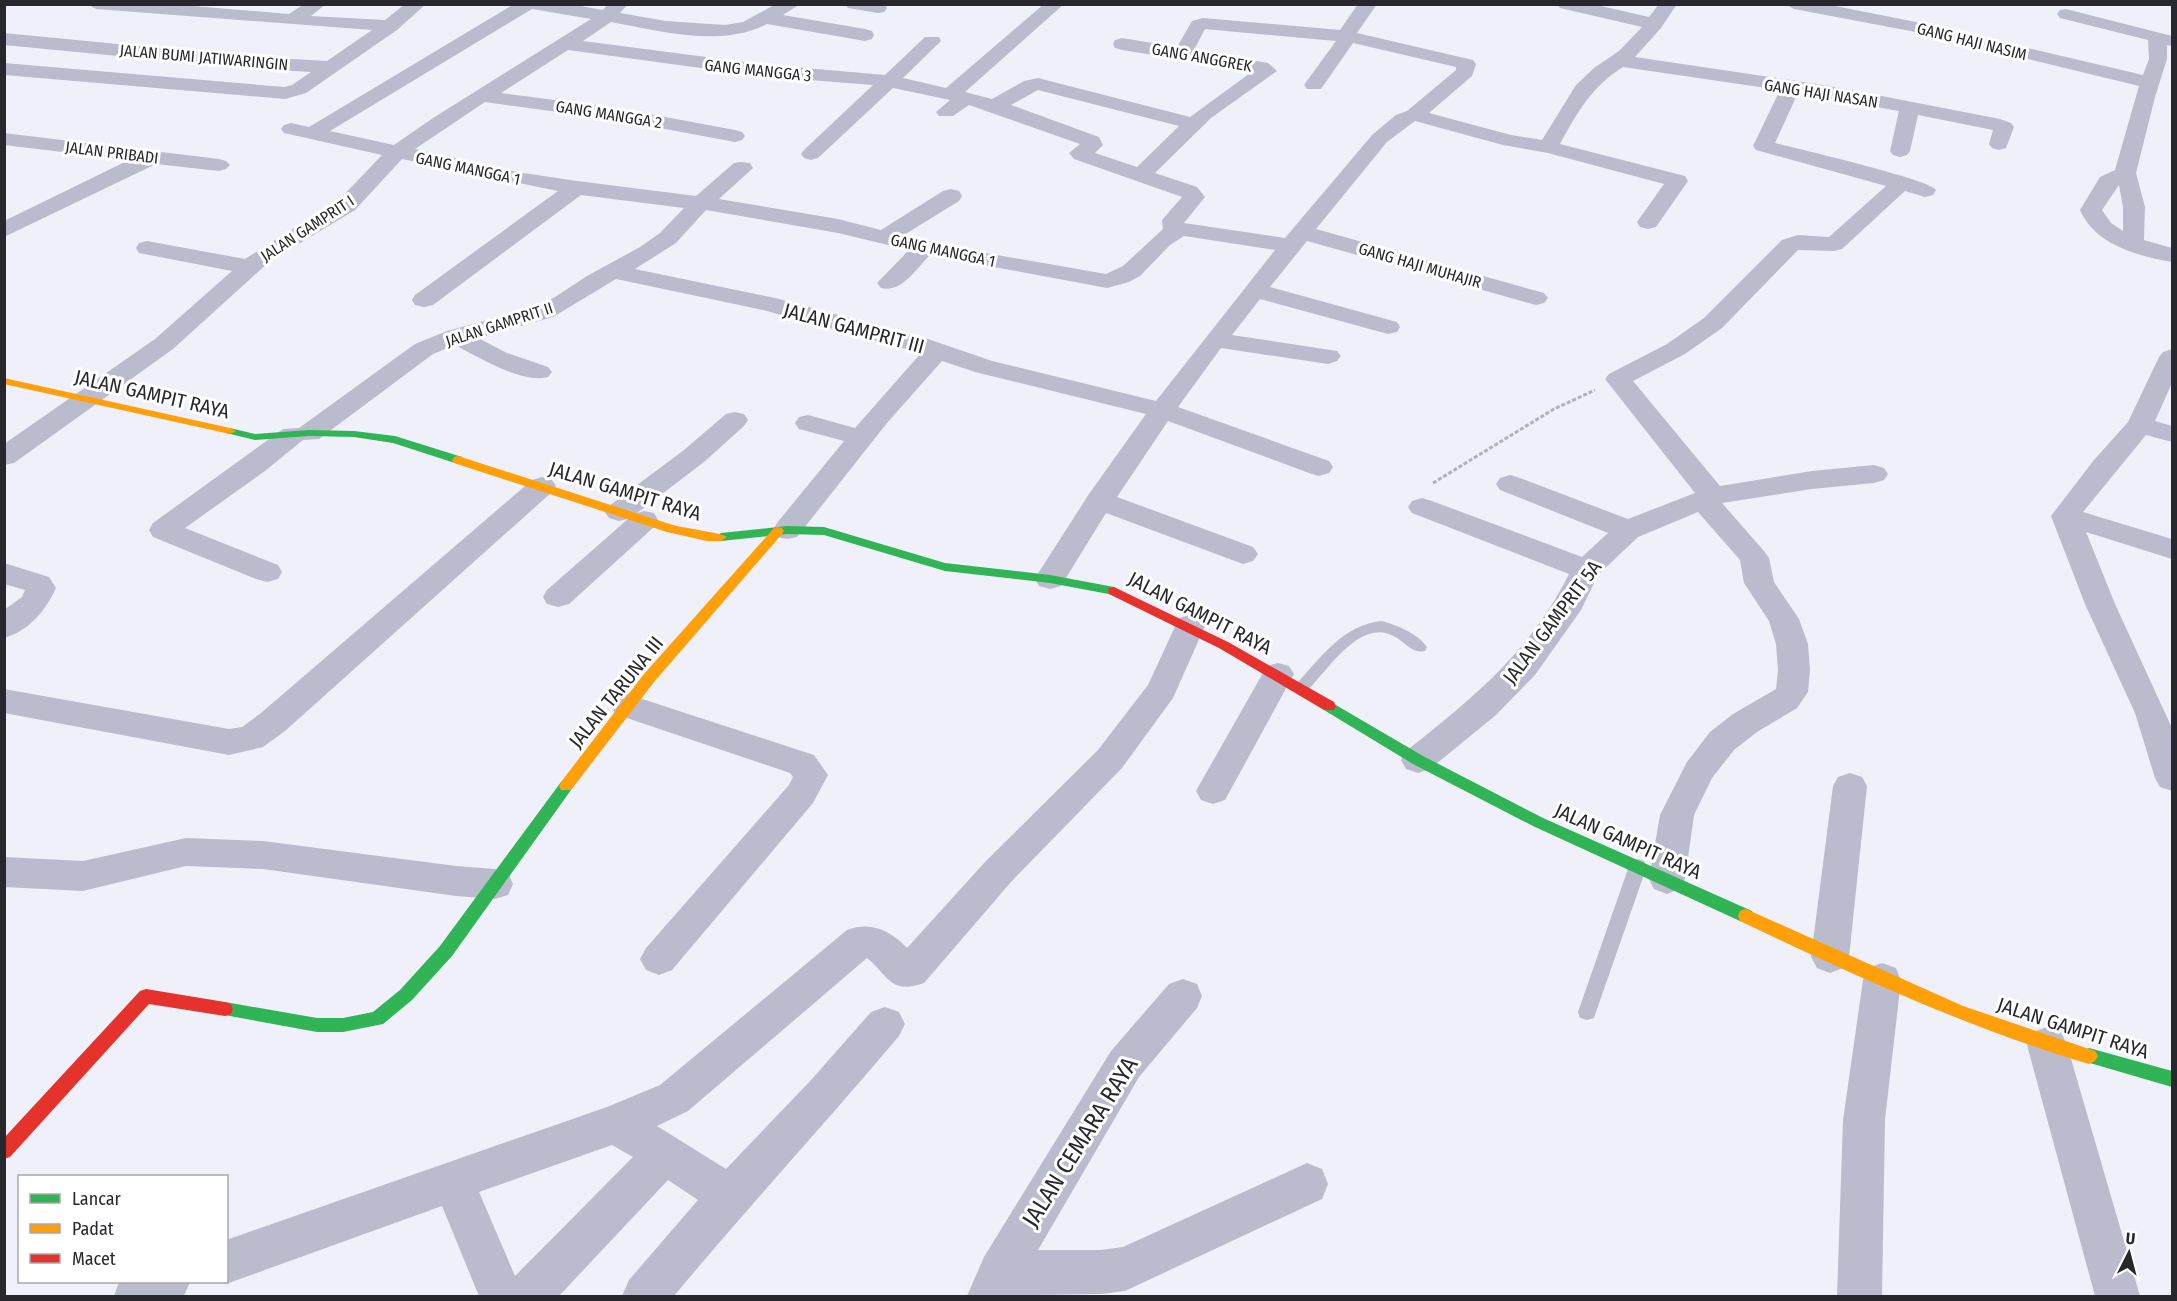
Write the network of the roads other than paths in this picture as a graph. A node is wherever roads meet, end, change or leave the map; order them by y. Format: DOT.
graph roads {
  1 [pos="96,4"];
  2 [pos="317,4"];
  3 [pos="417,4"];
  4 [pos="790,4"];
  5 [pos="854,4"];
  6 [pos="1054,4"];
  7 [pos="1368,4"];
  8 [pos="1566,4"];
  9 [pos="1668,4"];
  10 [pos="1794,4"];
  11 [pos="526,6"];
  12 [pos="129,7"];
  13 [pos="878,8"];
  14 [pos="612,11"];
  15 [pos="687,11"];
  16 [pos="2066,14"];
  17 [pos="767,18"];
  18 [pos="108,20"];
  19 [pos="292,20"];
  20 [pos="1654,24"];
  21 [pos="391,26"];
  22 [pos="666,26"];
  23 [pos="88,32"];
  24 [pos="865,35"];
  25 [pos="1346,36"];
  26 [pos="4,39"];
  27 [pos="2164,40"];
  28 [pos="932,41"];
  29 [pos="68,44"];
  30 [pos="565,44"];
  31 [pos="1122,44"];
  32 [pos="1183,54"];
  33 [pos="1620,61"];
  34 [pos="329,67"];
  35 [pos="4,69"];
  36 [pos="890,81"];
  37 [pos="1314,85"];
  38 [pos="1791,87"];
  39 [pos="2153,93"];
  40 [pos="482,96"];
  41 [pos="954,102"];
  42 [pos="995,106"];
  43 [pos="1910,108"];
  44 [pos="1414,115"];
  45 [pos="1194,124"];
  46 [pos="291,129"];
  47 [pos="314,133"];
  48 [pos="735,136"];
  49 [pos="4,139"];
  50 [pos="1999,144"];
  51 [pos="1548,147"];
  52 [pos="1900,151"];
  53 [pos="396,153"];
  54 [pos="811,154"];
  55 [pos="155,156"];
  56 [pos="219,165"];
  57 [pos="742,168"];
  58 [pos="2125,173"];
  59 [pos="1141,175"];
  60 [pos="1902,183"];
  61 [pos="577,188"];
  62 [pos="1925,190"];
  63 [pos="951,196"];
  64 [pos="701,203"];
  65 [pos="1648,222"];
  66 [pos="4,230"];
  67 [pos="1174,231"];
  68 [pos="884,238"];
  69 [pos="1298,240"];
  70 [pos="2132,243"];
  71 [pos="925,247"];
  72 [pos="147,248"];
  73 [pos="2172,255"];
  74 [pos="249,267"];
  75 [pos="613,271"];
  76 [pos="889,283"];
  77 [pos="1256,290"];
  78 [pos="1536,298"];
  79 [pos="424,300"];
  80 [pos="1388,327"];
  81 [pos="456,336"];
  82 [pos="1215,340"];
  83 [pos="938,351"];
  84 [pos="1329,356"];
  85 [pos="2172,357"];
  86 [pos="539,372"];
  87 [pos="4,381"];
  88 [pos="88,398"];
  89 [pos="1162,410"];
  90 [pos="735,420"];
  91 [pos="808,423"];
  92 [pos="2140,425"];
  93 [pos="301,434"];
  94 [pos="2172,434"];
  95 [pos="862,438"];
  96 [pos="4,458"];
  97 [pos="1319,467"];
  98 [pos="1874,474"];
  99 [pos="1510,484"];
  100 [pos="542,486"];
  101 [pos="1708,498"];
  102 [pos="1099,500"];
  103 [pos="1422,507"];
  104 [pos="632,516"];
  105 [pos="2065,516"];
  106 [pos="1628,530"];
  107 [pos="782,531"];
  108 [pos="2172,549"];
  109 [pos="1243,554"];
  110 [pos="1586,570"];
  111 [pos="267,572"];
  112 [pos="4,573"];
  113 [pos="1050,579"];
  114 [pos="558,597"];
  115 [pos="1190,626"];
  116 [pos="4,627"];
  117 [pos="1420,647"];
  118 [pos="1289,681"];
  119 [pos="4,701"];
  120 [pos="627,706"];
  121 [pos="2162,714"];
  122 [pos="1418,760"];
  123 [pos="2172,778"];
  124 [pos="1850,786"];
  125 [pos="1213,791"];
  126 [pos="1638,866"];
  127 [pos="4,872"];
  128 [pos="1667,879"];
  129 [pos="495,884"];
  130 [pos="1830,957"];
  131 [pos="659,959"];
  132 [pos="1882,980"];
  133 [pos="1183,996"];
  134 [pos="1587,1012"];
  135 [pos="885,1024"];
  136 [pos="2047,1045"];
  137 [pos="2172,1079"];
  138 [pos="615,1125"];
  139 [pos="4,1151"];
  140 [pos="665,1153"];
  141 [pos="454,1183"];
  142 [pos="1307,1184"];
  143 [pos="729,1196"];
  144 [pos="228,1261"];
  145 [pos="164,1283"];
  146 [pos="995,1285"];
  147 [pos="136,1296"];
  148 [pos="501,1296"];
  149 [pos="528,1296"];
  150 [pos="645,1296"];
  151 [pos="1859,1296"];
  152 [pos="2118,1296"];
  1 -- 12 [label="street"];
  2 -- 19 [label="street"];
  3 -- 21 [label="street"];
  4 -- 17 [label="street"];
  5 -- 13 [label="street"];
  6 -- 41 [label="street"];
  7 -- 25 [label="street"];
  8 -- 20 [label="street"];
  9 -- 20 [label="street"];
  10 -- 39 [label="street, GANG HAJI NASIM"];
  11 -- 14 [label="street"];
  11 -- 47 [label="street"];
  12 -- 18 [label="street"];
  12 -- 19 [label="street"];
  14 -- 22 [label="street"];
  14 -- 30 [label="street, JALAN GAMPRIT I"];
  15 -- 22 [label="street"];
  16 -- 27 [label="street"];
  17 -- 22 [label="street"];
  17 -- 24 [label="street"];
  19 -- 21 [label="street"];
  20 -- 33 [label="street"];
  21 -- 34 [label="street"];
  23 -- 29 [label="street"];
  25 -- 32 [label="street"];
  25 -- 37 [label="street"];
  25 -- 44 [label="street"];
  26 -- 29 [label="street, JALAN BUMI JATIWARINGIN"];
  27 -- 39 [label="street"];
  28 -- 36 [label="street"];
  29 -- 34 [label="street, JALAN BUMI JATIWARINGIN"];
  30 -- 36 [label="street, GANG MANGGA 3"];
  30 -- 40 [label="street, JALAN GAMPRIT I"];
  31 -- 32 [label="street, GANG ANGGREK"];
  32 -- 45 [label="street, GANG ANGGREK"];
  33 -- 38 [label="street, GANG HAJI NASAN"];
  33 -- 51 [label="street"];
  34 -- 35 [label="street"];
  36 -- 41 [label="street, GANG MANGGA 3"];
  36 -- 54 [label="street"];
  38 -- 43 [label="street, GANG HAJI NASAN"];
  38 -- 60 [label="street"];
  39 -- 58 [label="street"];
  40 -- 48 [label="street, GANG MANGGA 2"];
  40 -- 53 [label="street, JALAN GAMPRIT I"];
  41 -- 42 [label="street, GANG MANGGA 3"];
  42 -- 45 [label="street"];
  42 -- 59 [label="street, GANG MANGGA 3"];
  43 -- 50 [label="street, GANG HAJI NASAN"];
  43 -- 52 [label="street"];
  44 -- 51 [label="street"];
  44 -- 69 [label="street"];
  45 -- 59 [label="street, GANG ANGGREK"];
  46 -- 47 [label="street, GANG MANGGA 1"];
  47 -- 53 [label="street, GANG MANGGA 1"];
  49 -- 55 [label="street, JALAN PRIBADI"];
  51 -- 65 [label="street"];
  53 -- 61 [label="street, GANG MANGGA 1"];
  53 -- 74 [label="street, JALAN GAMPRIT I"];
  55 -- 56 [label="street, JALAN PRIBADI"];
  55 -- 66 [label="street"];
  57 -- 64 [label="street, JALAN GAMPRIT II"];
  58 -- 70 [label="street"];
  58 -- 70 [label="street"];
  59 -- 67 [label="street"];
  60 -- 62 [label="street"];
  60 -- 101 [label="street"];
  61 -- 64 [label="street, GANG MANGGA 1"];
  61 -- 79 [label="street"];
  63 -- 68 [label="street"];
  64 -- 68 [label="street, GANG MANGGA 1"];
  64 -- 75 [label="street, JALAN GAMPRIT II"];
  67 -- 69 [label="street"];
  67 -- 71 [label="street, GANG MANGGA 1"];
  68 -- 71 [label="street, GANG MANGGA 1"];
  69 -- 77 [label="street"];
  69 -- 78 [label="street, GANG HAJI MUHAJIR"];
  70 -- 73 [label="street"];
  71 -- 76 [label="street"];
  72 -- 74 [label="street"];
  74 -- 88 [label="street, JALAN GAMPRIT I"];
  75 -- 81 [label="street, JALAN GAMPRIT II"];
  75 -- 83 [label="street, JALAN GAMPRIT III"];
  77 -- 80 [label="street"];
  77 -- 82 [label="street"];
  81 -- 86 [label="street"];
  81 -- 93 [label="street, JALAN GAMPRIT II"];
  82 -- 84 [label="street"];
  82 -- 89 [label="street"];
  83 -- 89 [label="street"];
  83 -- 95 [label="street, JALAN GAMPRIT III"];
  85 -- 92 [label="street"];
  87 -- 88 [label="street, JALAN GAMPIT RAYA"];
  88 -- 93 [label="street, JALAN GAMPIT RAYA"];
  88 -- 96 [label="street, JALAN GAMPRIT I"];
  89 -- 97 [label="street"];
  89 -- 102 [label="street"];
  90 -- 104 [label="street"];
  91 -- 95 [label="street"];
  92 -- 94 [label="street"];
  92 -- 105 [label="street"];
  93 -- 100 [label="street, JALAN GAMPIT RAYA"];
  93 -- 111 [label="street, JALAN GAMPRIT II"];
  95 -- 107 [label="street, JALAN GAMPRIT III"];
  98 -- 101 [label="street, JALAN GAMPRIT 5A"];
  99 -- 106 [label="street"];
  100 -- 104 [label="street, JALAN GAMPIT RAYA"];
  100 -- 119 [label="street"];
  101 -- 106 [label="street, JALAN GAMPRIT 5A"];
  101 -- 128 [label="street"];
  102 -- 109 [label="street"];
  102 -- 113 [label="street"];
  103 -- 110 [label="street"];
  104 -- 107 [label="street, JALAN GAMPIT RAYA"];
  104 -- 114 [label="street"];
  105 -- 108 [label="street"];
  105 -- 121 [label="street"];
  106 -- 110 [label="street, JALAN GAMPRIT 5A"];
  107 -- 113 [label="street, JALAN GAMPIT RAYA"];
  107 -- 120 [label="street, JALAN TARUNA III"];
  110 -- 122 [label="street, JALAN GAMPRIT 5A"];
  112 -- 116 [label="street"];
  113 -- 115 [label="street, JALAN GAMPIT RAYA"];
  115 -- 118 [label="street, JALAN GAMPIT RAYA"];
  115 -- 138 [label="street"];
  117 -- 118 [label="lane"];
  118 -- 122 [label="street, JALAN GAMPIT RAYA"];
  118 -- 125 [label="street"];
  120 -- 129 [label="street, JALAN TARUNA III"];
  120 -- 131 [label="street"];
  121 -- 123 [label="street"];
  122 -- 126 [label="street, JALAN GAMPIT RAYA"];
  124 -- 130 [label="street"];
  126 -- 128 [label="street, JALAN GAMPIT RAYA"];
  126 -- 134 [label="lane"];
  127 -- 129 [label="street"];
  128 -- 130 [label="street, JALAN GAMPIT RAYA"];
  129 -- 139 [label="street, JALAN TARUNA III"];
  130 -- 132 [label="street, JALAN GAMPIT RAYA"];
  132 -- 136 [label="street, JALAN GAMPIT RAYA"];
  132 -- 151 [label="street"];
  133 -- 146 [label="street, JALAN CEMARA RAYA"];
  135 -- 143 [label="street"];
  136 -- 137 [label="street, JALAN GAMPIT RAYA"];
  136 -- 152 [label="street"];
  138 -- 140 [label="street"];
  138 -- 141 [label="street"];
  140 -- 143 [label="street"];
  140 -- 149 [label="street"];
  141 -- 144 [label="street"];
  141 -- 148 [label="street"];
  142 -- 146 [label="street"];
  143 -- 150 [label="street"];
  145 -- 147 [label="street"];
}
